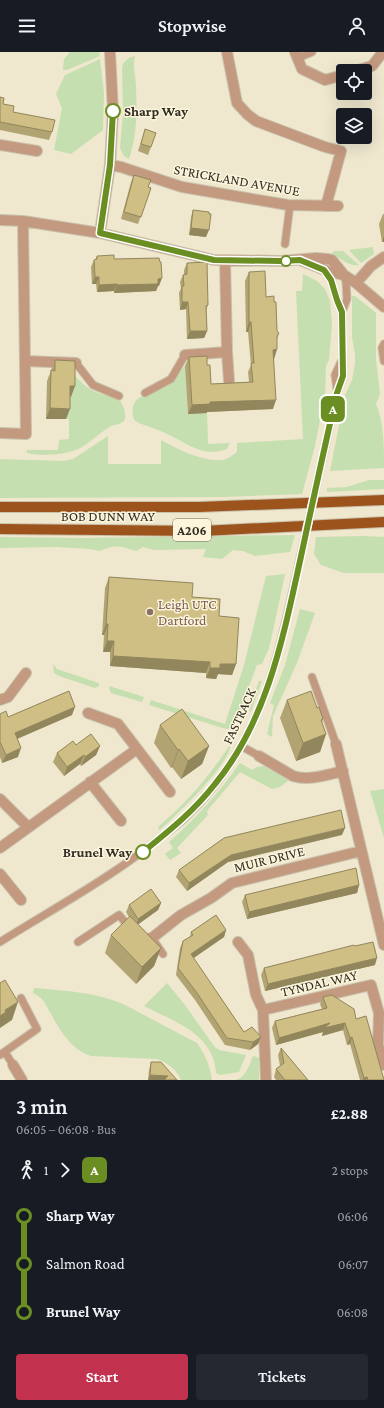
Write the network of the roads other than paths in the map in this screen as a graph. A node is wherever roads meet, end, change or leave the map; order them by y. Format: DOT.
graph roads {
  1 [pos="110,52"];
  2 [pos="226,52"];
  3 [pos="312,52"];
  4 [pos="383,52"];
  5 [pos="296,55"];
  6 [pos="372,66"];
  7 [pos="336,77"];
  8 [pos="0,145"];
  9 [pos="37,151"];
  10 [pos="110,165"];
  11 [pos="290,206"];
  12 [pos="326,206"];
  13 [pos="338,206"];
  14 [pos="0,220"];
  15 [pos="23,221"];
  16 [pos="100,233"];
  17 [pos="285,244"];
  18 [pos="384,257"];
  19 [pos="225,260"];
  20 [pos="300,260"];
  21 [pos="324,270"];
  22 [pos="344,274"];
  23 [pos="356,283"];
  24 [pos="384,307"];
  25 [pos="342,312"];
  26 [pos="384,344"];
  27 [pos="227,352"];
  28 [pos="185,355"];
  29 [pos="25,361"];
  30 [pos="384,362"];
  31 [pos="76,363"];
  32 [pos="229,381"];
  33 [pos="145,393"];
  34 [pos="119,396"];
  35 [pos="0,433"];
  36 [pos="384,500"];
  37 [pos="0,507"];
  38 [pos="384,522"];
  39 [pos="0,529"];
  40 [pos="26,673"];
  41 [pos="312,677"];
  42 [pos="0,700"];
  43 [pos="88,713"];
  44 [pos="336,744"];
  45 [pos="241,746"];
  46 [pos="137,748"];
  47 [pos="259,756"];
  48 [pos="343,771"];
  49 [pos="90,782"];
  50 [pos="170,792"];
  51 [pos="0,799"];
  52 [pos="121,821"];
  53 [pos="28,827"];
  54 [pos="0,848"];
  55 [pos="361,851"];
  56 [pos="0,874"];
  57 [pos="21,900"];
  58 [pos="152,938"];
  59 [pos="0,942"];
  60 [pos="78,942"];
  61 [pos="238,942"];
  62 [pos="384,945"];
  63 [pos="163,954"];
  64 [pos="21,998"];
  65 [pos="263,1010"];
  66 [pos="2,1053"];
  67 [pos="14,1065"];
  68 [pos="384,1065"];
  69 [pos="22,1080"];
  70 [pos="266,1080"];
  1 -- 10 [label="street"];
  2 -- 12 [label="street"];
  3 -- 5 [label="lane"];
  4 -- 6 [label="street"];
  5 -- 7 [label="street"];
  8 -- 9 [label="street"];
  10 -- 11 [label="street, STRICKLAND AVENUE"];
  10 -- 16 [label="street"];
  11 -- 12 [label="street, STRICKLAND AVENUE"];
  11 -- 17 [label="lane"];
  12 -- 13 [label="street, STRICKLAND AVENUE"];
  14 -- 15 [label="street"];
  15 -- 16 [label="street"];
  15 -- 29 [label="street"];
  16 -- 19 [label="street"];
  18 -- 23 [label="street"];
  19 -- 20 [label="street"];
  19 -- 27 [label="street"];
  20 -- 21 [label="street"];
  20 -- 22 [label="street"];
  21 -- 22 [label="street"];
  21 -- 25 [label="lane"];
  22 -- 23 [label="street"];
  22 -- 25 [label="lane"];
  23 -- 24 [label="street"];
  25 -- 45 [label="lane, FASTRACK, bridge"];
  26 -- 30 [label="lane"];
  27 -- 28 [label="street"];
  27 -- 32 [label="street"];
  28 -- 33 [label="lane"];
  29 -- 31 [label="street"];
  29 -- 35 [label="street"];
  31 -- 34 [label="lane"];
  36 -- 37 [label="main road, BOB DUNN WAY / A206"];
  38 -- 39 [label="main road, BOB DUNN WAY / A206"];
  40 -- 42 [label="street"];
  41 -- 44 [label="lane"];
  43 -- 46 [label="street"];
  44 -- 48 [label="street"];
  45 -- 47 [label="lane"];
  45 -- 59 [label="lane, FASTRACK"];
  46 -- 49 [label="street"];
  46 -- 50 [label="street"];
  47 -- 48 [label="street"];
  48 -- 55 [label="street"];
  49 -- 52 [label="street"];
  49 -- 53 [label="street"];
  51 -- 53 [label="street"];
  53 -- 54 [label="street"];
  55 -- 58 [label="street, MUIR DRIVE"];
  55 -- 62 [label="street"];
  56 -- 57 [label="street"];
  58 -- 60 [label="lane"];
  58 -- 63 [label="lane"];
  61 -- 65 [label="street"];
  64 -- 66 [label="lane"];
  65 -- 68 [label="street, TYNDAL WAY"];
  65 -- 70 [label="street"];
  66 -- 67 [label="lane"];
  67 -- 69 [label="street"];
}
